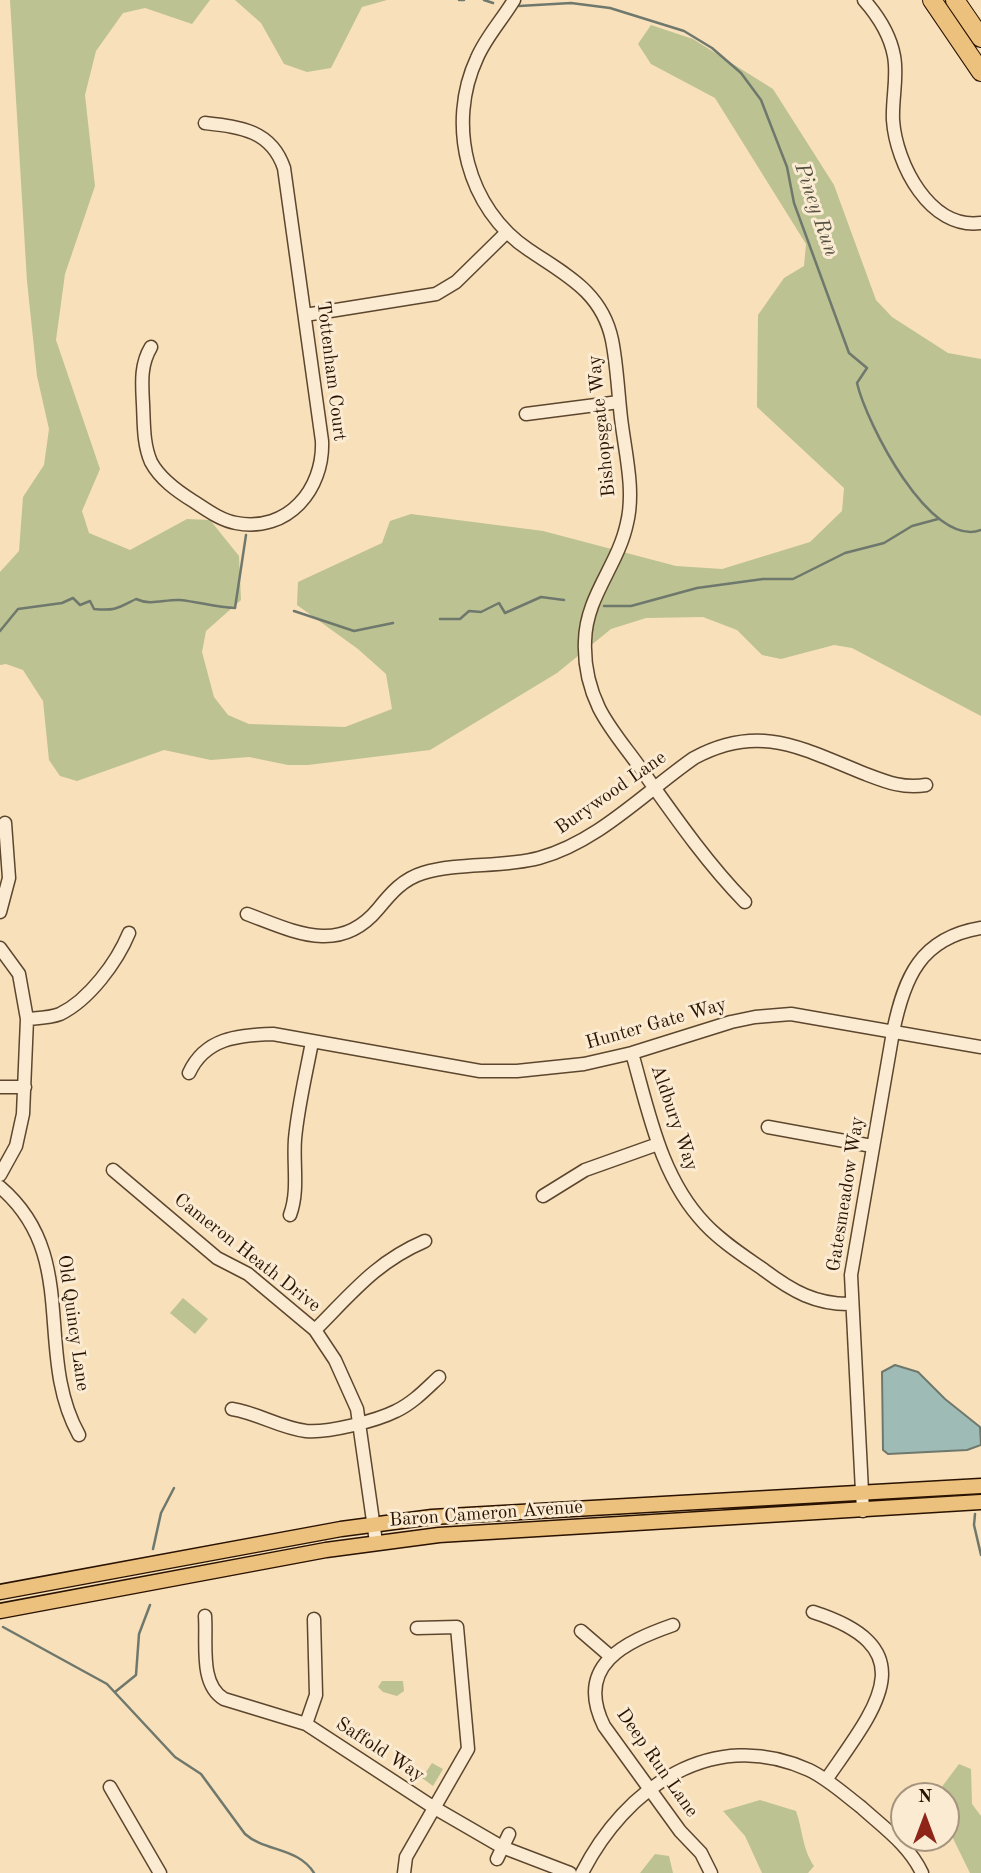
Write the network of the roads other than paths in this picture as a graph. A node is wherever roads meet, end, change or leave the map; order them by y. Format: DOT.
graph roads {
  1 [pos="514,0"];
  2 [pos="864,0"];
  3 [pos="932,0"];
  4 [pos="955,0"];
  5 [pos="981,38"];
  6 [pos="981,72"];
  7 [pos="205,123"];
  8 [pos="981,223"];
  9 [pos="506,232"];
  10 [pos="304,315"];
  11 [pos="151,347"];
  12 [pos="619,402"];
  13 [pos="526,414"];
  14 [pos="926,785"];
  15 [pos="654,788"];
  16 [pos="5,823"];
  17 [pos="745,902"];
  18 [pos="0,912"];
  19 [pos="247,914"];
  20 [pos="981,928"];
  21 [pos="129,933"];
  22 [pos="0,948"];
  23 [pos="27,1019"];
  24 [pos="893,1032"];
  25 [pos="312,1042"];
  26 [pos="981,1047"];
  27 [pos="632,1053"];
  28 [pos="189,1073"];
  29 [pos="0,1087"];
  30 [pos="25,1087"];
  31 [pos="768,1127"];
  32 [pos="658,1144"];
  33 [pos="872,1146"];
  34 [pos="113,1170"];
  35 [pos="0,1175"];
  36 [pos="0,1187"];
  37 [pos="543,1196"];
  38 [pos="290,1215"];
  39 [pos="425,1241"];
  40 [pos="852,1304"];
  41 [pos="315,1330"];
  42 [pos="439,1377"];
  43 [pos="232,1409"];
  44 [pos="360,1421"];
  45 [pos="79,1435"];
  46 [pos="981,1486"];
  47 [pos="862,1493"];
  48 [pos="981,1502"];
  49 [pos="863,1511"];
  50 [pos="373,1524"];
  51 [pos="376,1542"];
  52 [pos="0,1592"];
  53 [pos="0,1611"];
  54 [pos="813,1612"];
  55 [pos="205,1616"];
  56 [pos="314,1619"];
  57 [pos="673,1625"];
  58 [pos="416,1628"];
  59 [pos="581,1631"];
  60 [pos="610,1656"];
  61 [pos="306,1724"];
  62 [pos="826,1780"];
  63 [pos="110,1787"];
  64 [pos="649,1789"];
  65 [pos="433,1807"];
  66 [pos="509,1834"];
  67 [pos="499,1853"];
  68 [pos="160,1873"];
  69 [pos="404,1873"];
  70 [pos="570,1873"];
  71 [pos="582,1873"];
  72 [pos="711,1873"];
  73 [pos="922,1873"];
  1 -- 9 [label="street, Bishopsgate Way"];
  2 -- 8 [label="street"];
  3 -- 6 [label="highway"];
  4 -- 5 [label="highway"];
  7 -- 10 [label="street, Tottenham Court"];
  9 -- 10 [label="street"];
  9 -- 12 [label="street, Bishopsgate Way"];
  10 -- 11 [label="street, Tottenham Court"];
  12 -- 13 [label="street"];
  12 -- 15 [label="street, Bishopsgate Way"];
  14 -- 15 [label="street, Burywood Lane"];
  15 -- 17 [label="street, Bishopsgate Way"];
  15 -- 19 [label="street, Burywood Lane"];
  16 -- 18 [label="street"];
  20 -- 24 [label="street, Gatesmeadow Way"];
  21 -- 23 [label="street"];
  22 -- 23 [label="street"];
  23 -- 30 [label="street"];
  24 -- 26 [label="street, Hunter Gate Way"];
  24 -- 27 [label="street, Hunter Gate Way"];
  24 -- 33 [label="street, Gatesmeadow Way"];
  25 -- 27 [label="street, Hunter Gate Way"];
  25 -- 28 [label="street, Hunter Gate Way"];
  25 -- 38 [label="street"];
  27 -- 32 [label="street, Aldbury Way"];
  29 -- 30 [label="street"];
  30 -- 35 [label="street"];
  31 -- 33 [label="street"];
  32 -- 37 [label="street"];
  32 -- 40 [label="street, Aldbury Way"];
  33 -- 40 [label="street, Gatesmeadow Way"];
  34 -- 41 [label="street, Cameron Heath Drive"];
  36 -- 45 [label="street, Old Quincy Lane"];
  39 -- 41 [label="street"];
  40 -- 47 [label="street, Gatesmeadow Way"];
  41 -- 44 [label="street, Cameron Heath Drive"];
  42 -- 44 [label="street"];
  43 -- 44 [label="street"];
  44 -- 50 [label="street, Cameron Heath Drive"];
  46 -- 47 [label="main road, Baron Cameron Avenue"];
  47 -- 49 [label="street, Gatesmeadow Way"];
  47 -- 50 [label="main road, Baron Cameron Avenue"];
  48 -- 49 [label="main road, Baron Cameron Avenue"];
  49 -- 51 [label="main road, Baron Cameron Avenue"];
  50 -- 51 [label="street, Cameron Heath Drive"];
  50 -- 52 [label="main road, Baron Cameron Avenue"];
  51 -- 53 [label="main road, Baron Cameron Avenue"];
  54 -- 62 [label="street"];
  55 -- 61 [label="street, Saffold Way"];
  56 -- 61 [label="street, Saffold Way"];
  57 -- 60 [label="street"];
  58 -- 65 [label="street, Saffold Way"];
  59 -- 60 [label="street"];
  60 -- 64 [label="street, Deep Run Lane"];
  61 -- 65 [label="street, Saffold Way"];
  62 -- 64 [label="street"];
  62 -- 73 [label="street"];
  63 -- 68 [label="street"];
  64 -- 71 [label="street"];
  64 -- 72 [label="street, Deep Run Lane"];
  65 -- 67 [label="street, Saffold Way"];
  65 -- 69 [label="street, Saffold Way"];
  66 -- 67 [label="street"];
  67 -- 70 [label="street, Saffold Way"];
}
